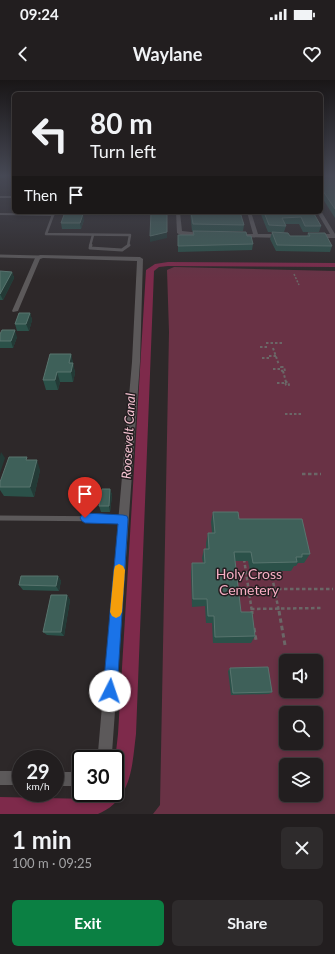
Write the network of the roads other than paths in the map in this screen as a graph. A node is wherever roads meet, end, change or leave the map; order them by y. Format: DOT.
graph roads {
  1 [pos="0,214"];
  2 [pos="178,214"];
  3 [pos="249,214"];
  4 [pos="320,214"];
  5 [pos="53,215"];
  6 [pos="93,234"];
  7 [pos="204,236"];
  8 [pos="234,236"];
  9 [pos="256,236"];
  10 [pos="287,236"];
  11 [pos="310,236"];
  12 [pos="334,236"];
  13 [pos="0,256"];
  14 [pos="40,257"];
  15 [pos="15,311"];
  16 [pos="0,518"];
  17 [pos="123,519"];
  18 [pos="105,750"];
  19 [pos="0,778"];
  20 [pos="12,778"];
  1 -- 5 [label="street"];
  2 -- 7 [label="street"];
  3 -- 9 [label="street"];
  4 -- 12 [label="street"];
  5 -- 6 [label="lane"];
  6 -- 6 [label="lane"];
  8 -- 9 [label="street"];
  9 -- 10 [label="street"];
  11 -- 12 [label="street"];
  13 -- 14 [label="lane"];
  14 -- 15 [label="street"];
  14 -- 17 [label="street"];
  16 -- 17 [label="lane"];
  17 -- 18 [label="street"];
  19 -- 20 [label="street"];
}
